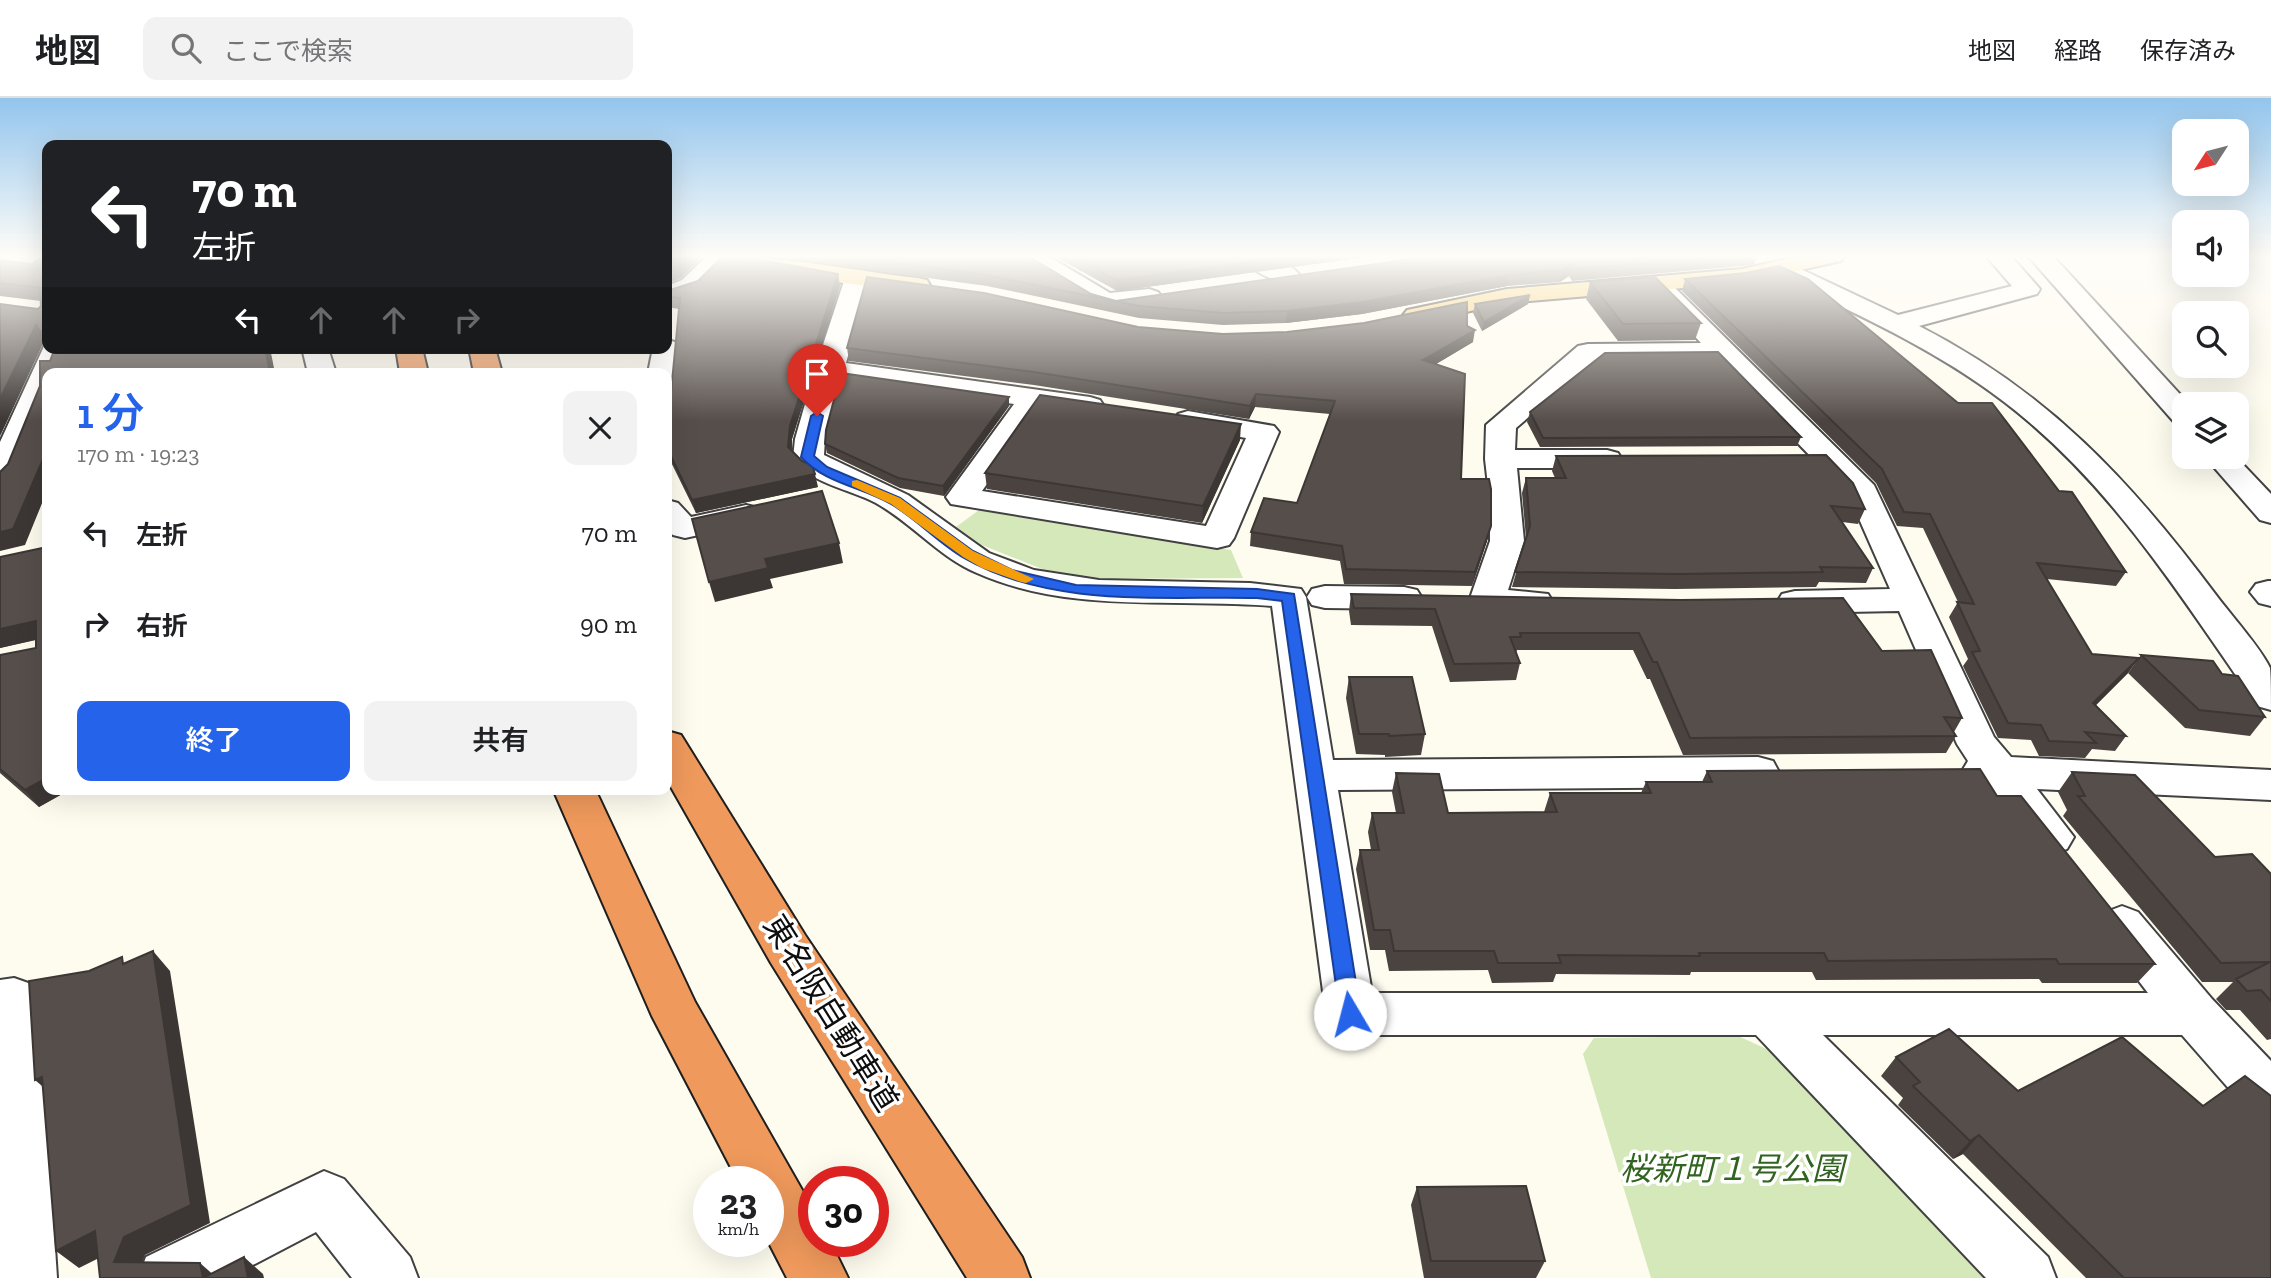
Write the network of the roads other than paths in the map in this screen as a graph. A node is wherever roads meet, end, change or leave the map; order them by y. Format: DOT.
graph roads {
  1 [pos="847,311"];
  2 [pos="1433,311"];
  3 [pos="1684,311"];
  4 [pos="1869,311"];
  5 [pos="1945,311"];
  6 [pos="2090,311"];
  7 [pos="1080,316"];
  8 [pos="1389,320"];
  9 [pos="1118,324"];
  10 [pos="1896,324"];
  11 [pos="1723,351"];
  12 [pos="829,369"];
  13 [pos="42,379"];
  14 [pos="1034,397"];
  15 [pos="2172,403"];
  16 [pos="1115,409"];
  17 [pos="1156,415"];
  18 [pos="1788,458"];
  19 [pos="1830,458"];
  20 [pos="1500,459"];
  21 [pos="1637,459"];
  22 [pos="2231,469"];
  23 [pos="0,478"];
  24 [pos="868,489"];
  25 [pos="816,500"];
  26 [pos="776,508"];
  27 [pos="2271,513"];
  28 [pos="672,518"];
  29 [pos="1325,597"];
  30 [pos="1459,599"];
  31 [pos="1912,600"];
  32 [pos="1568,602"];
  33 [pos="1759,602"];
  34 [pos="2271,697"];
  35 [pos="672,752"];
  36 [pos="1999,771"];
  37 [pos="1790,772"];
  38 [pos="1943,772"];
  39 [pos="1316,775"];
  40 [pos="2271,785"];
  41 [pos="576,795"];
  42 [pos="0,1001"];
  43 [pos="1768,1014"];
  44 [pos="2194,1014"];
  45 [pos="2271,1098"];
  46 [pos="758,1166"];
  47 [pos="784,1214"];
  48 [pos="28,1278"];
  49 [pos="167,1278"];
  50 [pos="389,1278"];
  51 [pos="819,1278"];
  52 [pos="1001,1278"];
  53 [pos="2027,1278"];
  1 -- 12 [label="street"];
  2 -- 8 [label="main road"];
  3 -- 11 [label="street"];
  4 -- 10 [label="street"];
  5 -- 10 [label="street"];
  6 -- 15 [label="street"];
  7 -- 9 [label="main road"];
  10 -- 34 [label="street"];
  11 -- 19 [label="street"];
  11 -- 20 [label="street"];
  12 -- 14 [label="street"];
  12 -- 24 [label="street"];
  13 -- 23 [label="street"];
  14 -- 16 [label="street"];
  14 -- 17 [label="street"];
  18 -- 19 [label="street"];
  19 -- 31 [label="street"];
  20 -- 21 [label="street"];
  20 -- 30 [label="street"];
  22 -- 27 [label="street"];
  24 -- 25 [label="street"];
  24 -- 39 [label="street"];
  26 -- 28 [label="street"];
  29 -- 30 [label="street"];
  30 -- 32 [label="street"];
  31 -- 33 [label="street"];
  31 -- 36 [label="street"];
  35 -- 52 [label="highway, 東名阪自動車道"];
  36 -- 38 [label="street"];
  36 -- 40 [label="street"];
  36 -- 44 [label="street"];
  37 -- 39 [label="street"];
  39 -- 43 [label="street"];
  41 -- 46 [label="highway"];
  42 -- 48 [label="street"];
  43 -- 44 [label="street"];
  43 -- 53 [label="street"];
  44 -- 45 [label="street"];
  47 -- 51 [label="highway"];
  49 -- 50 [label="street"];
}
